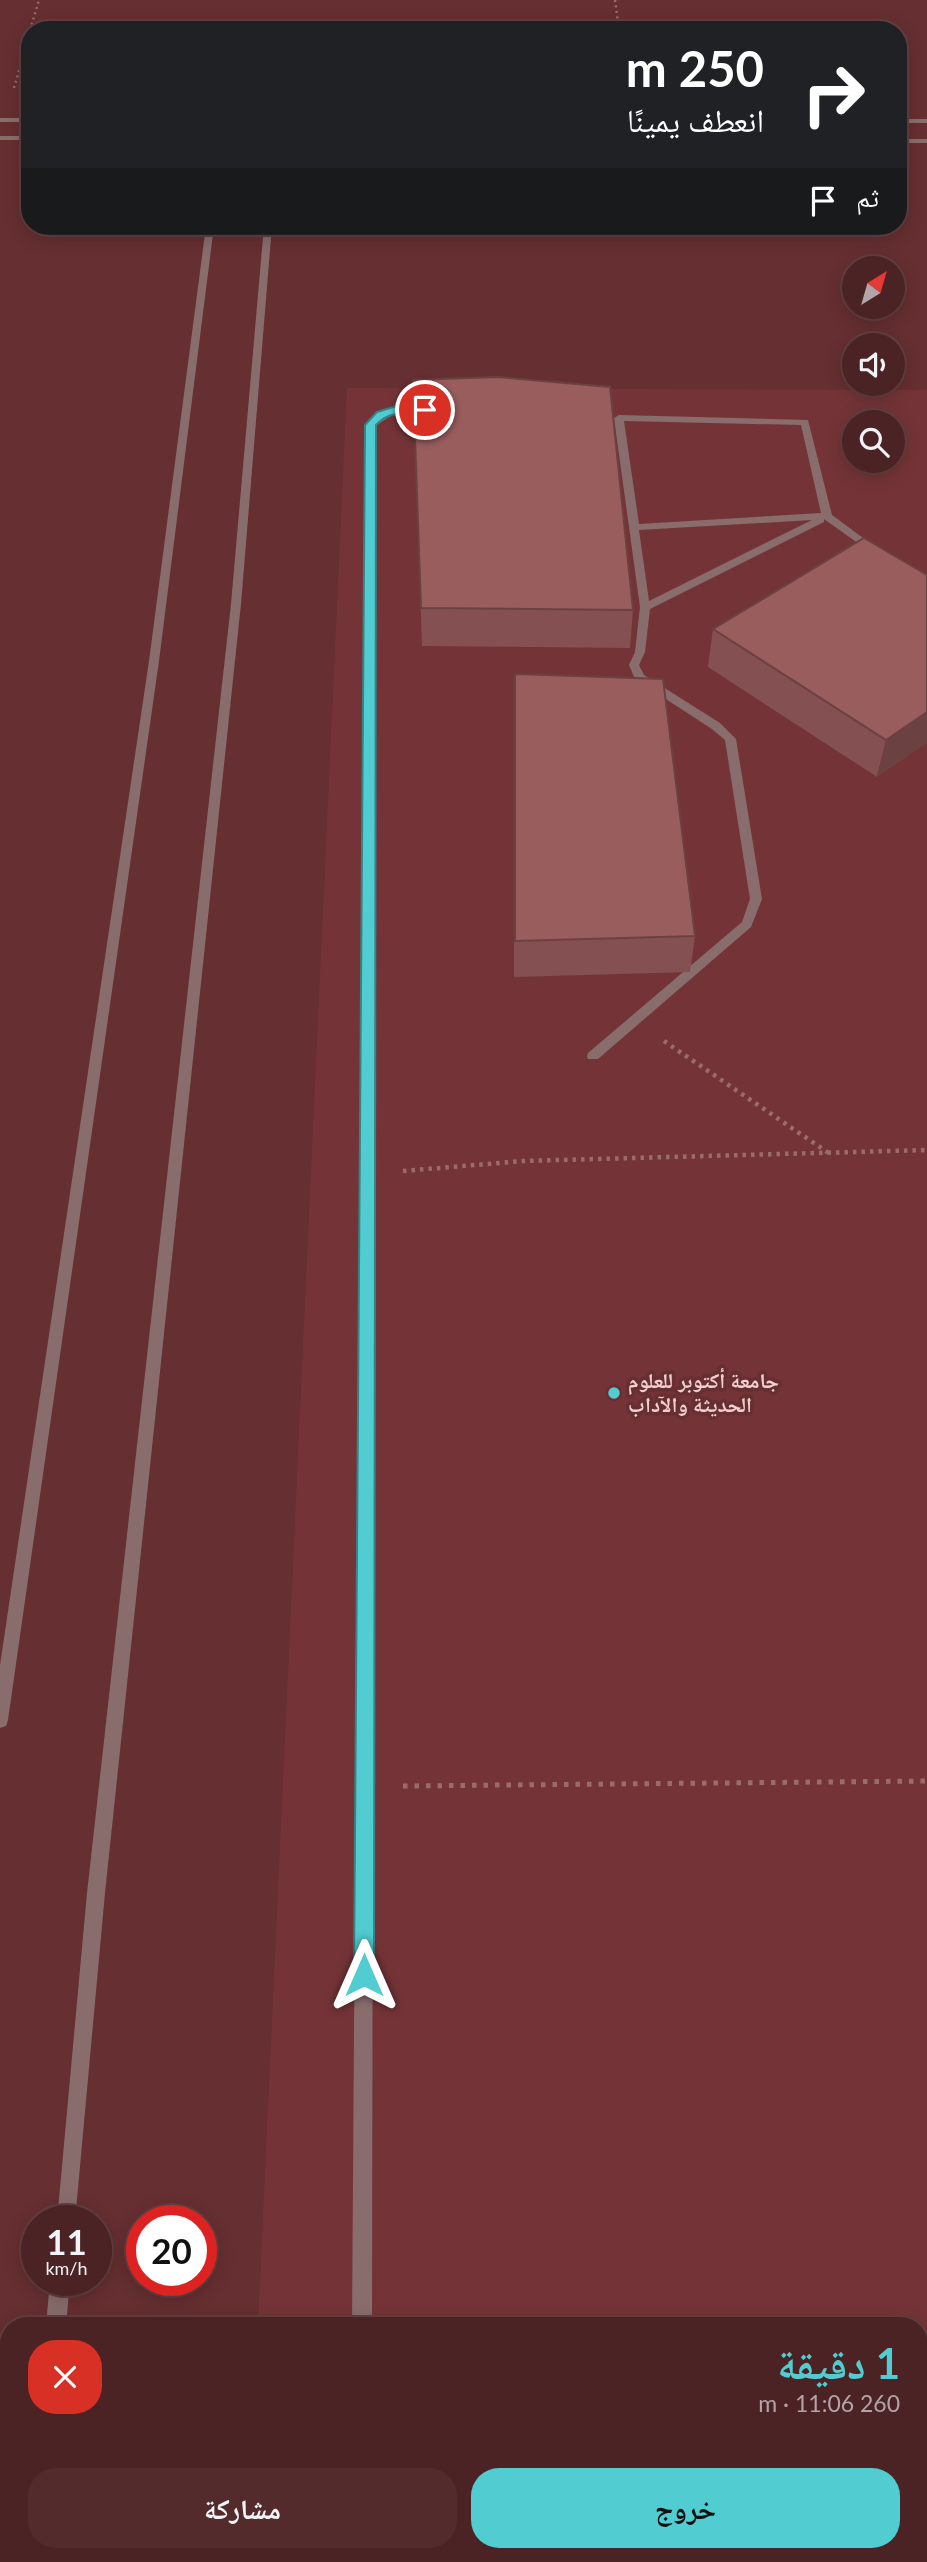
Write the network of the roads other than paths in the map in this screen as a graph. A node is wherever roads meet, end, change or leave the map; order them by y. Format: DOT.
graph roads {
  1 [pos="2,120"];
  2 [pos="21,120"];
  3 [pos="907,121"];
  4 [pos="927,121"];
  5 [pos="0,138"];
  6 [pos="21,138"];
  7 [pos="907,141"];
  8 [pos="927,141"];
  9 [pos="209,235"];
  10 [pos="267,235"];
  11 [pos="453,411"];
  12 [pos="827,516"];
  13 [pos="634,527"];
  14 [pos="879,552"];
  15 [pos="645,607"];
  16 [pos="593,1056"];
  17 [pos="0,1720"];
  18 [pos="66,2205"];
  19 [pos="59,2296"];
  20 [pos="57,2317"];
  21 [pos="362,2317"];
  1 -- 2 [label="street"];
  3 -- 4 [label="street"];
  5 -- 6 [label="street"];
  7 -- 8 [label="street"];
  9 -- 17 [label="street"];
  10 -- 18 [label="street"];
  11 -- 21 [label="street"];
  12 -- 13 [label="street"];
  12 -- 13 [label="street"];
  12 -- 14 [label="street"];
  12 -- 15 [label="street"];
  13 -- 15 [label="street"];
  15 -- 16 [label="street"];
  19 -- 20 [label="street"];
}
